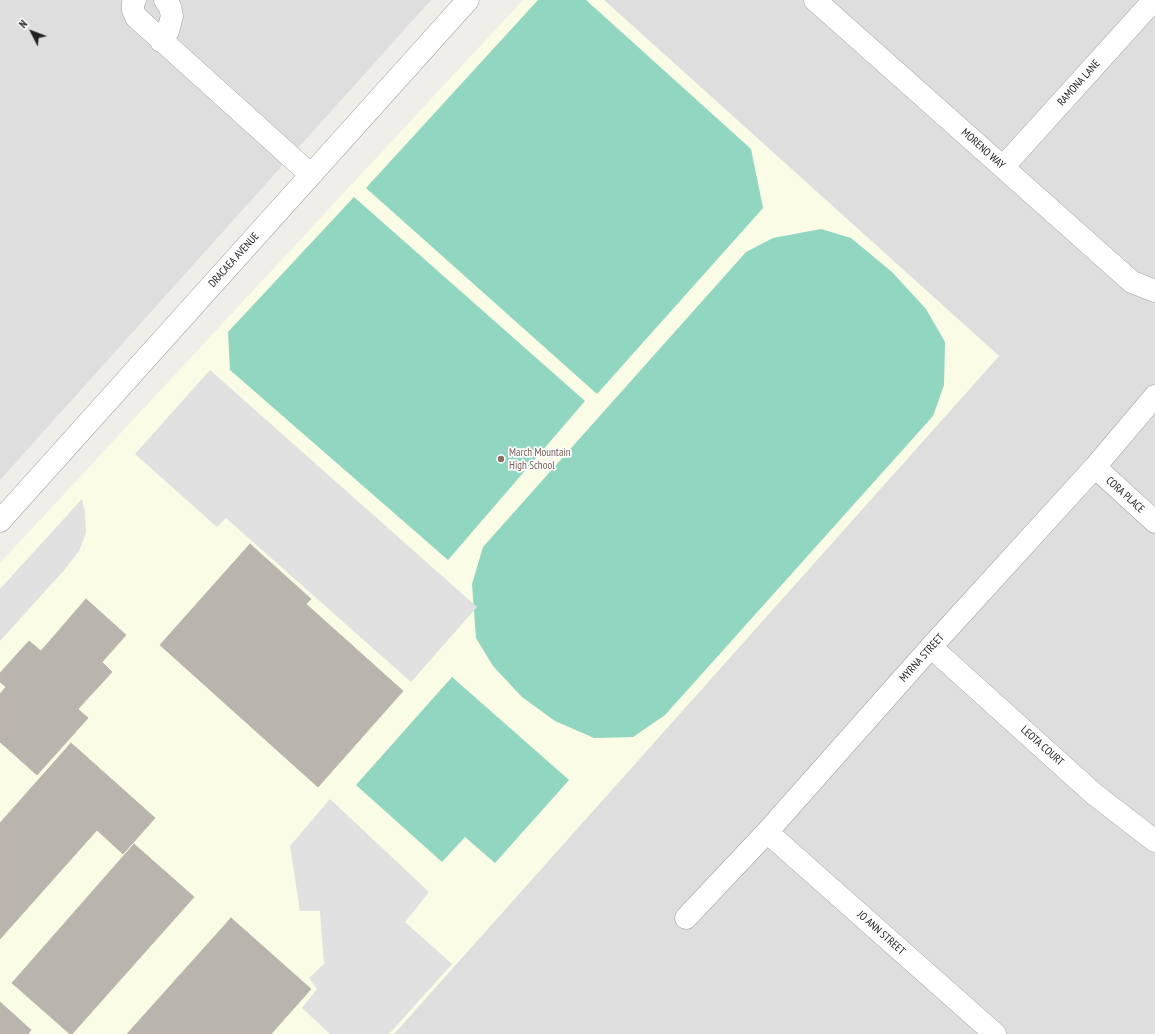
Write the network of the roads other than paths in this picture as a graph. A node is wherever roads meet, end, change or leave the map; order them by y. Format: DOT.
graph roads {
  1 [pos="135,0"];
  2 [pos="166,0"];
  3 [pos="468,0"];
  4 [pos="1154,0"];
  5 [pos="820,1"];
  6 [pos="161,41"];
  7 [pos="1003,167"];
  8 [pos="311,175"];
  9 [pos="1155,291"];
  10 [pos="1155,396"];
  11 [pos="1094,467"];
  12 [pos="0,521"];
  13 [pos="1155,522"];
  14 [pos="932,647"];
  15 [pos="767,832"];
  16 [pos="1155,841"];
  17 [pos="686,918"];
  18 [pos="994,1034"];
  1 -- 6 [label="street"];
  2 -- 6 [label="street"];
  3 -- 8 [label="street, DRACAEA AVENUE"];
  4 -- 7 [label="street, RAMONA LANE"];
  5 -- 7 [label="street, MORENO WAY"];
  6 -- 8 [label="street"];
  7 -- 9 [label="street, MORENO WAY"];
  8 -- 12 [label="street, DRACAEA AVENUE"];
  10 -- 11 [label="street, MYRNA STREET"];
  11 -- 13 [label="street, CORA PLACE"];
  11 -- 14 [label="street, MYRNA STREET"];
  14 -- 15 [label="street, MYRNA STREET"];
  14 -- 16 [label="street, LEOTA COURT"];
  15 -- 17 [label="street, MYRNA STREET"];
  15 -- 18 [label="street, JO ANN STREET"];
}
